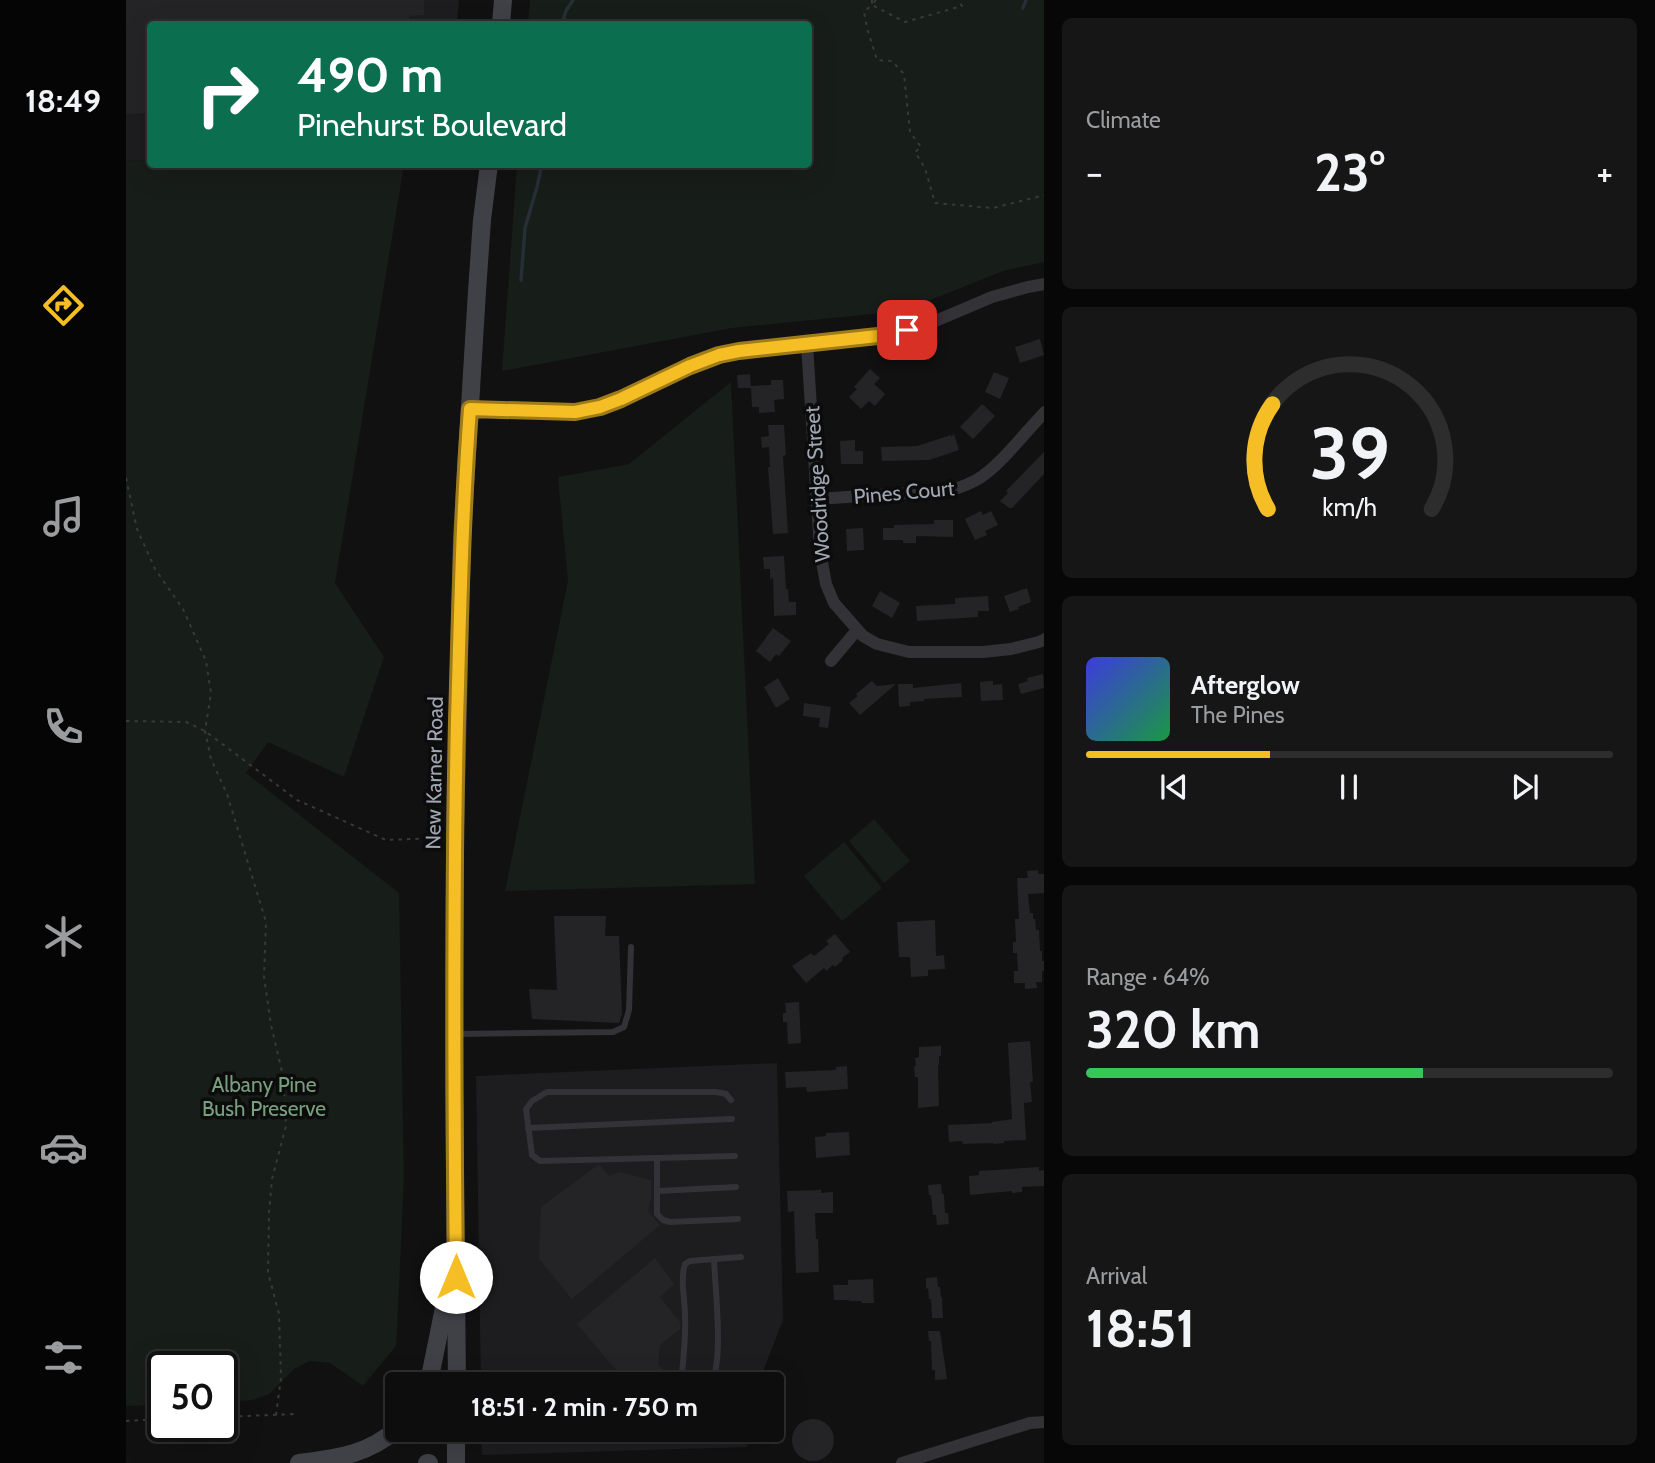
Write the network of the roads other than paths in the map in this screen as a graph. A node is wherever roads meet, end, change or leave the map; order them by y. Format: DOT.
graph roads {
  1 [pos="503,0"];
  2 [pos="501,21"];
  3 [pos="488,168"];
  4 [pos="1044,284"];
  5 [pos="807,344"];
  6 [pos="470,409"];
  7 [pos="1044,412"];
  8 [pos="817,499"];
  9 [pos="857,630"];
  10 [pos="1044,639"];
  11 [pos="831,661"];
  12 [pos="631,947"];
  13 [pos="454,1034"];
  14 [pos="731,1100"];
  15 [pos="732,1119"];
  16 [pos="528,1128"];
  17 [pos="734,1156"];
  18 [pos="657,1158"];
  19 [pos="736,1187"];
  20 [pos="658,1191"];
  21 [pos="738,1219"];
  22 [pos="456,1250"];
  23 [pos="741,1257"];
  24 [pos="714,1259"];
  25 [pos="431,1372"];
  26 [pos="457,1372"];
  27 [pos="682,1372"];
  28 [pos="715,1372"];
  29 [pos="1044,1422"];
  30 [pos="385,1439"];
  31 [pos="456,1442"];
  32 [pos="299,1463"];
  33 [pos="456,1463"];
  34 [pos="902,1463"];
  1 -- 2 [label="main road"];
  3 -- 6 [label="main road, New Karner Road"];
  4 -- 5 [label="street"];
  5 -- 6 [label="street"];
  5 -- 8 [label="street, Woodridge Street"];
  6 -- 13 [label="main road, New Karner Road"];
  7 -- 8 [label="street, Pines Court"];
  8 -- 9 [label="street, Woodridge Street"];
  9 -- 10 [label="street, Woodridge Street"];
  9 -- 11 [label="street"];
  12 -- 13 [label="lane"];
  13 -- 22 [label="main road, New Karner Road"];
  14 -- 16 [label="lane"];
  15 -- 16 [label="lane"];
  16 -- 18 [label="lane"];
  17 -- 18 [label="lane"];
  18 -- 20 [label="lane"];
  19 -- 20 [label="lane"];
  20 -- 21 [label="lane"];
  22 -- 25 [label="main road"];
  22 -- 26 [label="main road, New Karner Road"];
  23 -- 24 [label="lane"];
  24 -- 27 [label="lane"];
  24 -- 28 [label="lane"];
  29 -- 34 [label="street"];
  30 -- 32 [label="main road"];
  31 -- 33 [label="main road"];
}
